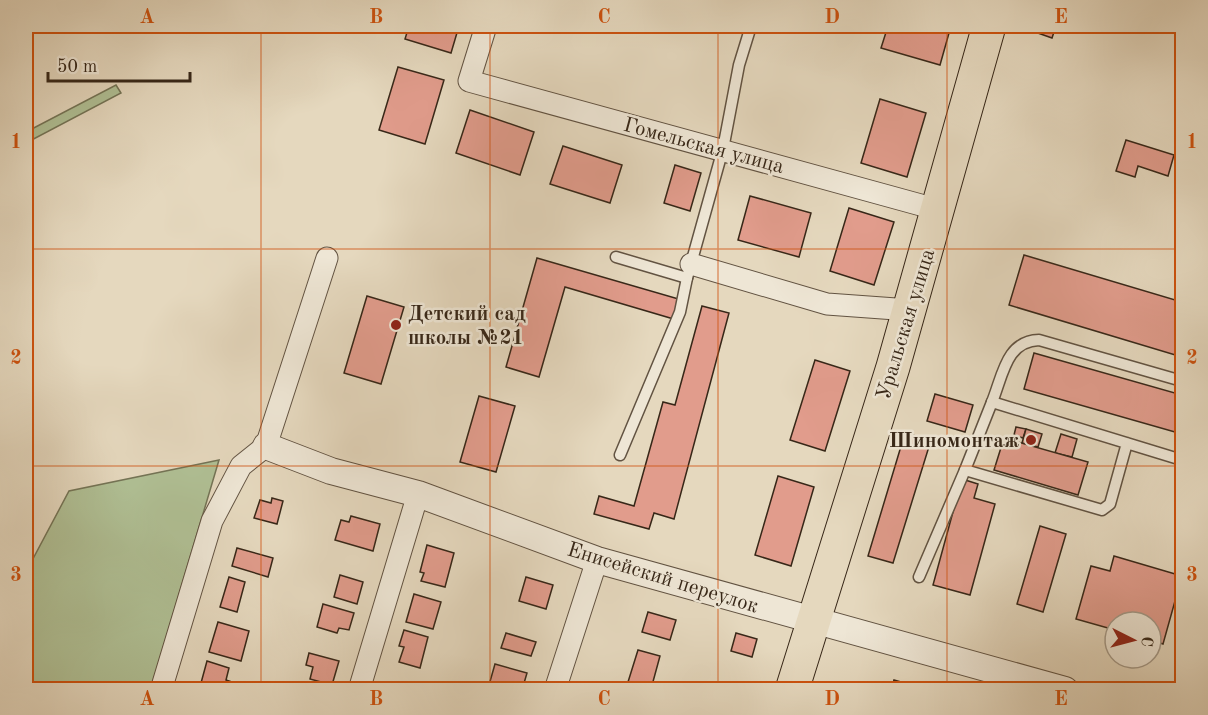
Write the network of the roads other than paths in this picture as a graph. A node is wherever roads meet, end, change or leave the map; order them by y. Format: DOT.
graph roads {
  1 [pos="486,26"];
  2 [pos="751,26"];
  3 [pos="989,26"];
  4 [pos="723,149"];
  5 [pos="939,210"];
  6 [pos="616,257"];
  7 [pos="327,258"];
  8 [pos="689,271"];
  9 [pos="910,310"];
  10 [pos="1182,381"];
  11 [pos="992,402"];
  12 [pos="1127,443"];
  13 [pos="266,446"];
  14 [pos="620,455"];
  15 [pos="1182,460"];
  16 [pos="965,470"];
  17 [pos="418,494"];
  18 [pos="597,560"];
  19 [pos="919,577"];
  20 [pos="814,621"];
  21 [pos="1038,685"];
  22 [pos="161,690"];
  23 [pos="359,690"];
  24 [pos="555,690"];
  25 [pos="792,690"];
  26 [pos="1065,690"];
  1 -- 4 [label="street, Гомельская улица"];
  2 -- 4 [label="lane"];
  3 -- 5 [label="main road, Уральская улица"];
  4 -- 5 [label="street, Гомельская улица"];
  4 -- 8 [label="lane"];
  5 -- 9 [label="main road, Уральская улица"];
  6 -- 8 [label="lane"];
  7 -- 13 [label="street"];
  8 -- 9 [label="street"];
  8 -- 14 [label="lane"];
  9 -- 20 [label="main road, Уральская улица"];
  10 -- 11 [label="lane"];
  11 -- 12 [label="lane"];
  11 -- 16 [label="lane"];
  12 -- 15 [label="lane"];
  12 -- 16 [label="lane"];
  13 -- 17 [label="street, Енисейский переулок"];
  13 -- 22 [label="street"];
  16 -- 19 [label="lane"];
  17 -- 18 [label="street, Енисейский переулок"];
  17 -- 23 [label="street"];
  18 -- 20 [label="street, Енисейский переулок"];
  18 -- 24 [label="street"];
  20 -- 21 [label="street, Енисейский переулок"];
  20 -- 25 [label="main road, Уральская улица"];
  21 -- 26 [label="street, Енисейский переулок"];
}
